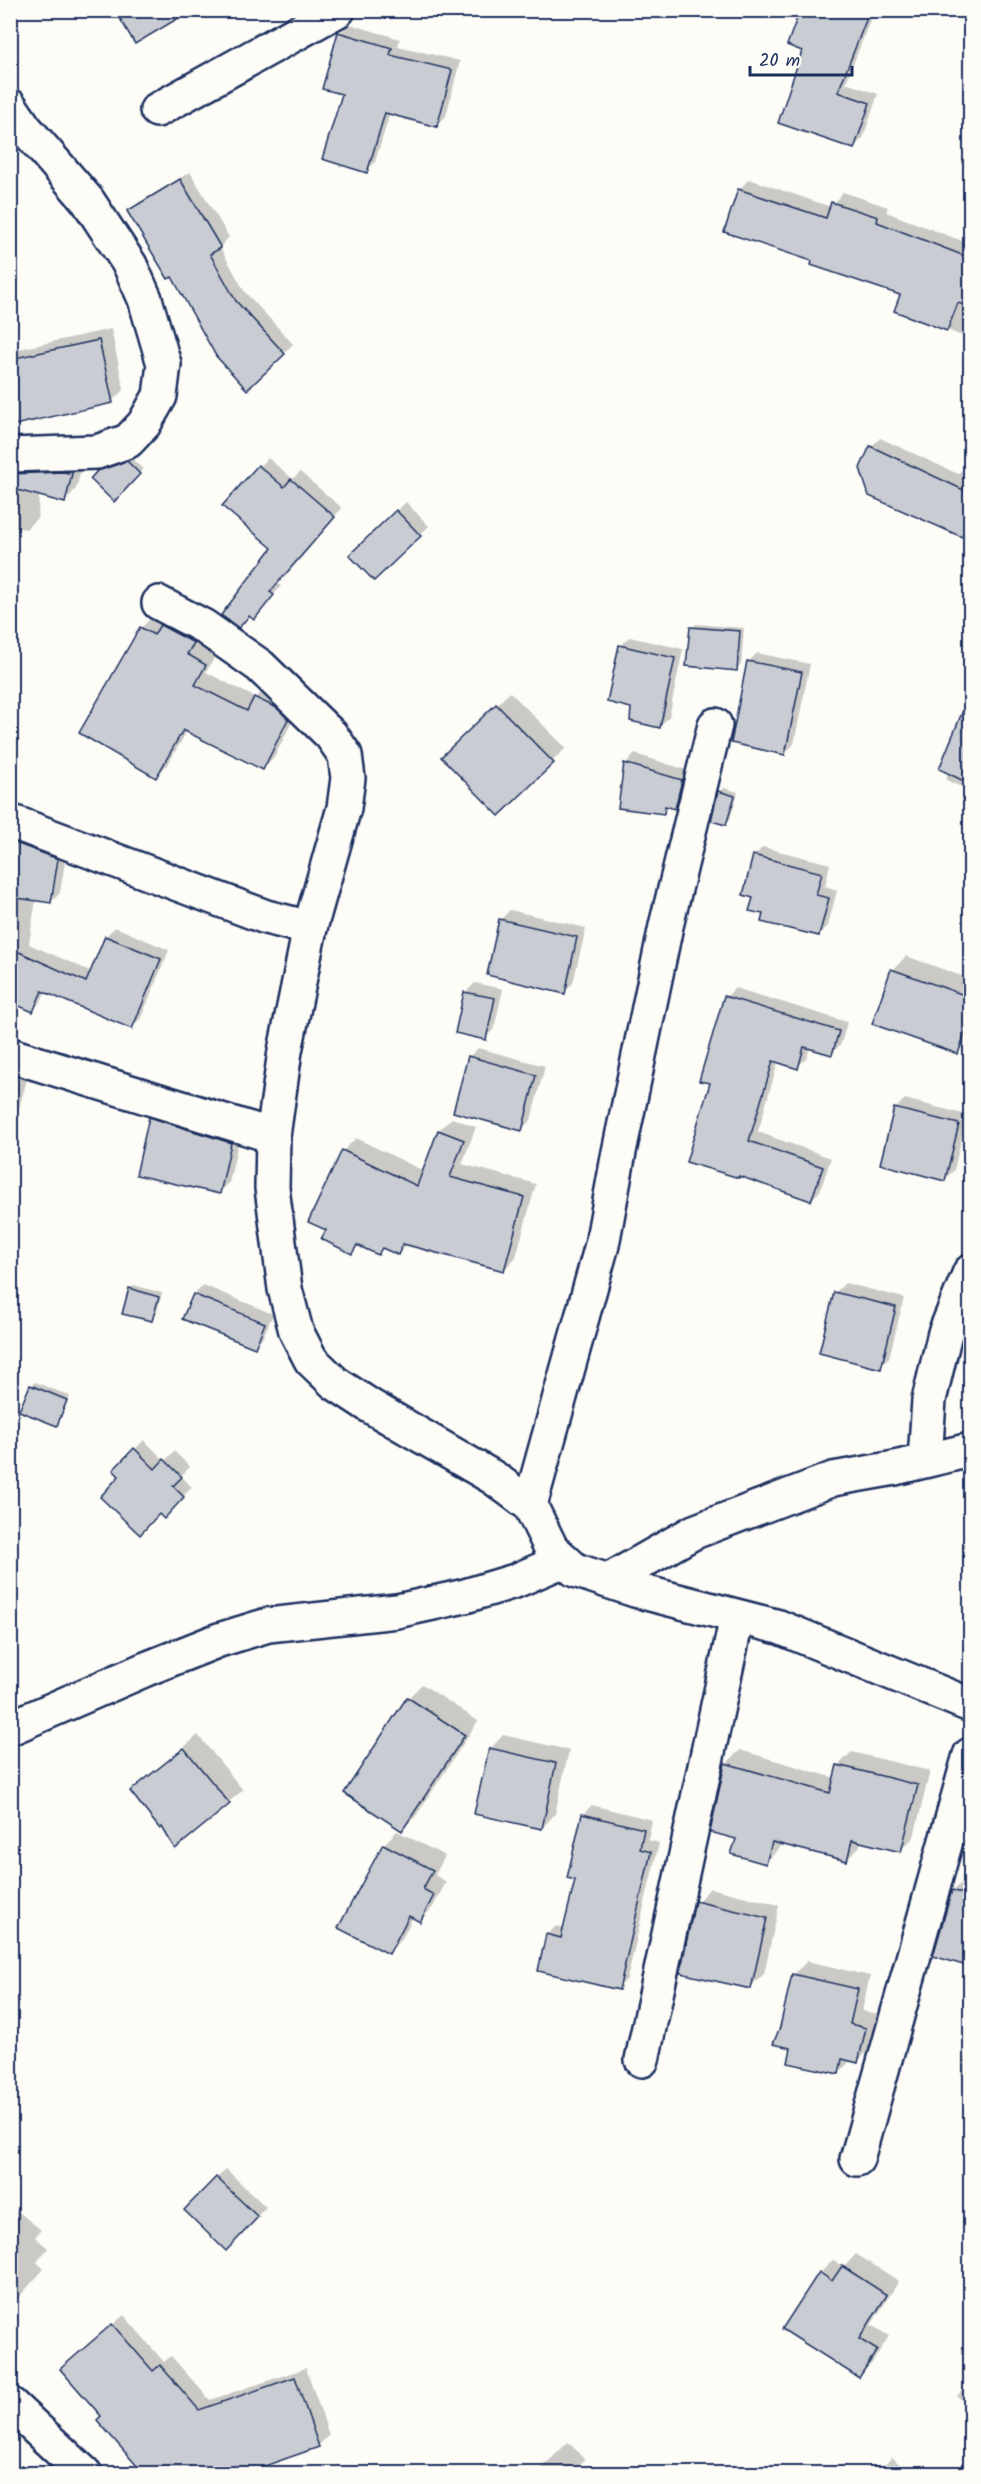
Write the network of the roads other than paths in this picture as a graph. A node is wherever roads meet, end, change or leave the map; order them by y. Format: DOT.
graph roads {
  1 [pos="338,10"];
  2 [pos="10,106"];
  3 [pos="157,110"];
  4 [pos="10,455"];
  5 [pos="159,603"];
  6 [pos="715,725"];
  7 [pos="10,821"];
  8 [pos="310,928"];
  9 [pos="10,1054"];
  10 [pos="273,1136"];
  11 [pos="970,1272"];
  12 [pos="970,1450"];
  13 [pos="925,1460"];
  14 [pos="530,1505"];
  15 [pos="564,1560"];
  16 [pos="608,1581"];
  17 [pos="737,1617"];
  18 [pos="970,1705"];
  19 [pos="10,1728"];
  20 [pos="970,1755"];
  21 [pos="642,2060"];
  22 [pos="857,2159"];
  23 [pos="10,2404"];
  24 [pos="85,2474"];
  1 -- 3 [label="street"];
  2 -- 4 [label="street"];
  5 -- 8 [label="street"];
  6 -- 14 [label="street"];
  7 -- 8 [label="street"];
  8 -- 10 [label="street"];
  9 -- 10 [label="street"];
  10 -- 14 [label="street"];
  11 -- 13 [label="street"];
  12 -- 13 [label="street"];
  13 -- 16 [label="street"];
  14 -- 15 [label="street"];
  15 -- 16 [label="street"];
  15 -- 19 [label="street"];
  16 -- 17 [label="street"];
  17 -- 18 [label="street"];
  17 -- 21 [label="street"];
  20 -- 22 [label="street"];
  23 -- 24 [label="street"];
}
